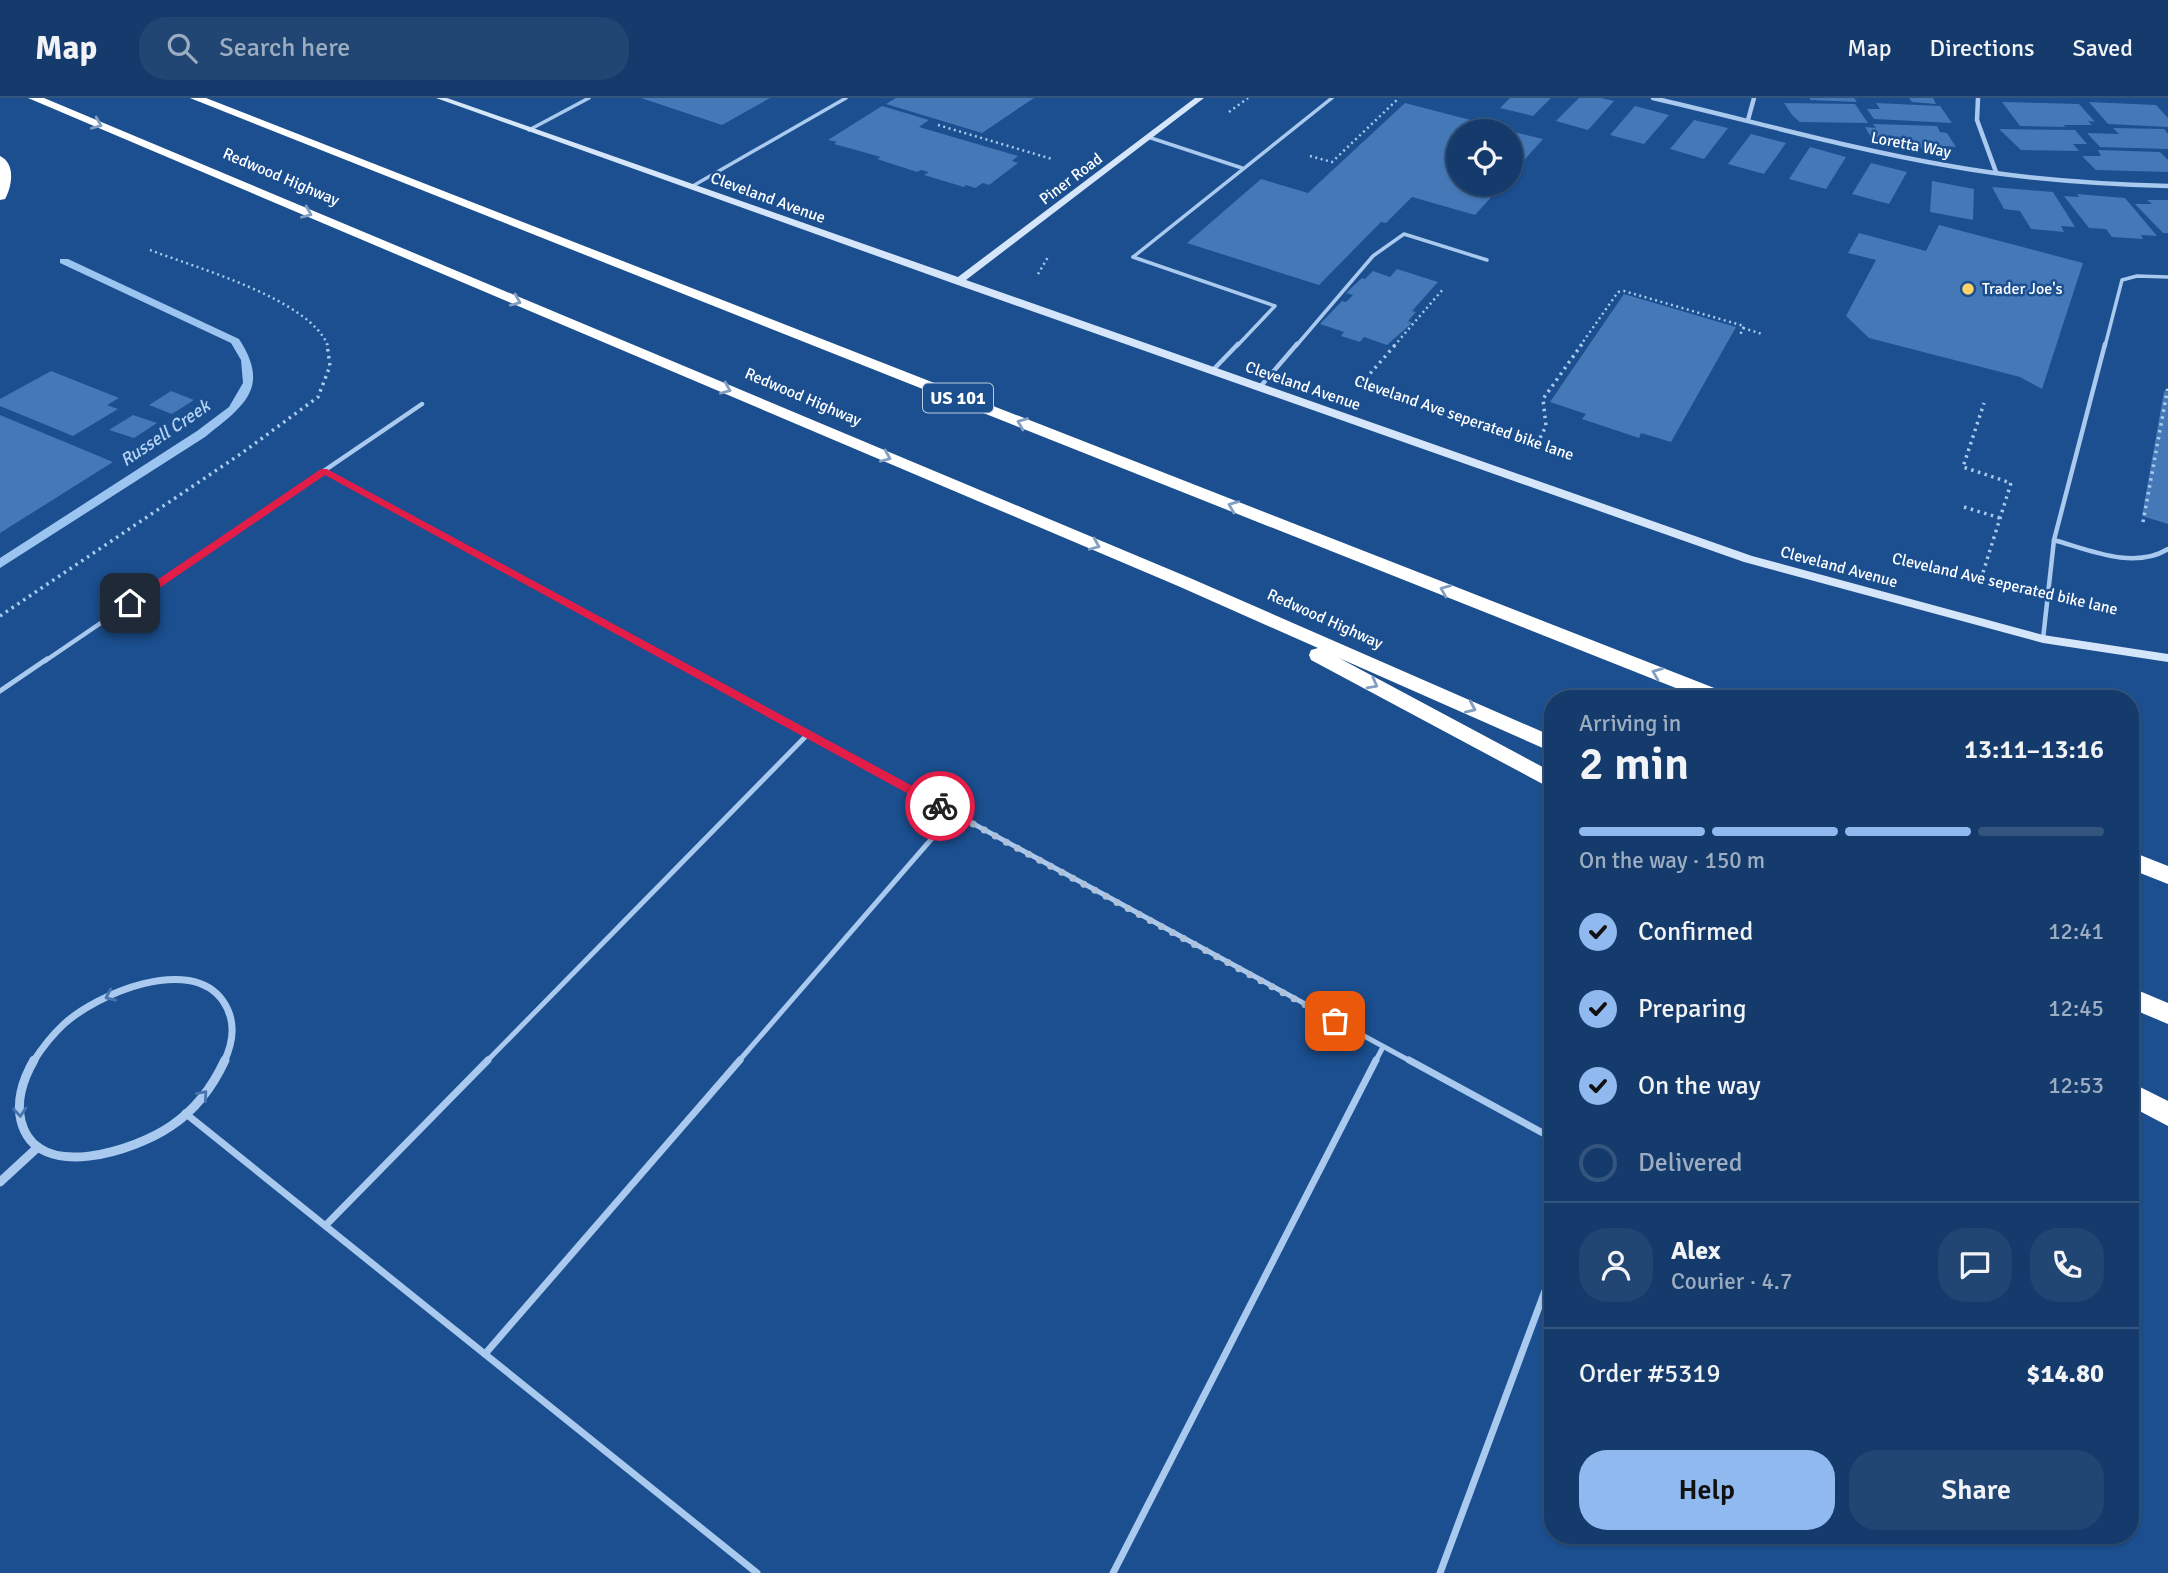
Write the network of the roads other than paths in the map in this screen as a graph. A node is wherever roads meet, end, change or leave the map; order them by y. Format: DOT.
graph roads {
  1 [pos="34,98"];
  2 [pos="196,98"];
  3 [pos="440,98"];
  4 [pos="575,98"];
  5 [pos="589,98"];
  6 [pos="846,98"];
  7 [pos="1200,98"];
  8 [pos="1332,98"];
  9 [pos="1653,98"];
  10 [pos="1754,98"];
  11 [pos="1978,98"];
  12 [pos="583,101"];
  13 [pos="1748,120"];
  14 [pos="528,130"];
  15 [pos="1148,138"];
  16 [pos="0,160"];
  17 [pos="1242,167"];
  18 [pos="1996,172"];
  19 [pos="2168,186"];
  20 [pos="691,187"];
  21 [pos="0,196"];
  22 [pos="1487,260"];
  23 [pos="2168,277"];
  24 [pos="958,282"];
  25 [pos="1212,371"];
  26 [pos="1259,388"];
  27 [pos="422,404"];
  28 [pos="324,471"];
  29 [pos="2054,540"];
  30 [pos="2168,549"];
  31 [pos="1184,582"];
  32 [pos="2043,639"];
  33 [pos="2168,658"];
  34 [pos="1700,690"];
  35 [pos="0,691"];
  36 [pos="808,734"];
  37 [pos="1544,740"];
  38 [pos="1544,777"];
  39 [pos="954,813"];
  40 [pos="2139,864"];
  41 [pos="2168,875"];
  42 [pos="2139,1001"];
  43 [pos="2168,1014"];
  44 [pos="1383,1047"];
  45 [pos="2139,1098"];
  46 [pos="185,1113"];
  47 [pos="2168,1114"];
  48 [pos="1544,1134"];
  49 [pos="38,1147"];
  50 [pos="0,1182"];
  51 [pos="326,1225"];
  52 [pos="1544,1294"];
  53 [pos="485,1354"];
  54 [pos="757,1573"];
  55 [pos="1113,1573"];
  56 [pos="1440,1573"];
  1 -- 31 [label="highway, Redwood Highway, one-way"];
  34 -- 2 [label="highway, US 101, one-way"];
  3 -- 14 [label="main road, Cleveland Avenue"];
  4 -- 12 [label="lane"];
  5 -- 12 [label="lane"];
  6 -- 20 [label="lane"];
  7 -- 15 [label="main road, Piner Road"];
  8 -- 17 [label="lane"];
  9 -- 13 [label="street, Loretta Way"];
  10 -- 13 [label="street"];
  11 -- 18 [label="street"];
  12 -- 14 [label="lane"];
  13 -- 18 [label="street, Loretta Way"];
  14 -- 20 [label="main road, Cleveland Avenue"];
  15 -- 17 [label="lane"];
  15 -- 24 [label="main road, Piner Road"];
  16 -- 21 [label="highway"];
  17 -- 25 [label="lane"];
  18 -- 19 [label="street, Loretta Way"];
  20 -- 24 [label="main road, Cleveland Avenue"];
  22 -- 26 [label="lane"];
  23 -- 29 [label="lane"];
  24 -- 25 [label="main road, Cleveland Avenue"];
  25 -- 26 [label="main road, Cleveland Avenue"];
  26 -- 32 [label="main road, Cleveland Avenue"];
  27 -- 28 [label="lane"];
  28 -- 35 [label="lane"];
  28 -- 36 [label="lane"];
  29 -- 30 [label="lane"];
  29 -- 32 [label="lane"];
  31 -- 37 [label="highway, Redwood Highway, one-way"];
  31 -- 38 [label="highway, one-way"];
  32 -- 33 [label="main road, Cleveland Avenue"];
  36 -- 39 [label="lane"];
  36 -- 51 [label="lane"];
  39 -- 44 [label="lane"];
  39 -- 53 [label="lane"];
  40 -- 41 [label="highway"];
  42 -- 43 [label="highway"];
  44 -- 48 [label="lane"];
  44 -- 55 [label="lane"];
  45 -- 47 [label="highway"];
  46 -- 49 [label="street"];
  46 -- 49 [label="street, one-way"];
  46 -- 51 [label="lane"];
  49 -- 50 [label="street"];
  51 -- 53 [label="lane"];
  52 -- 56 [label="lane"];
  53 -- 54 [label="lane"];
}
